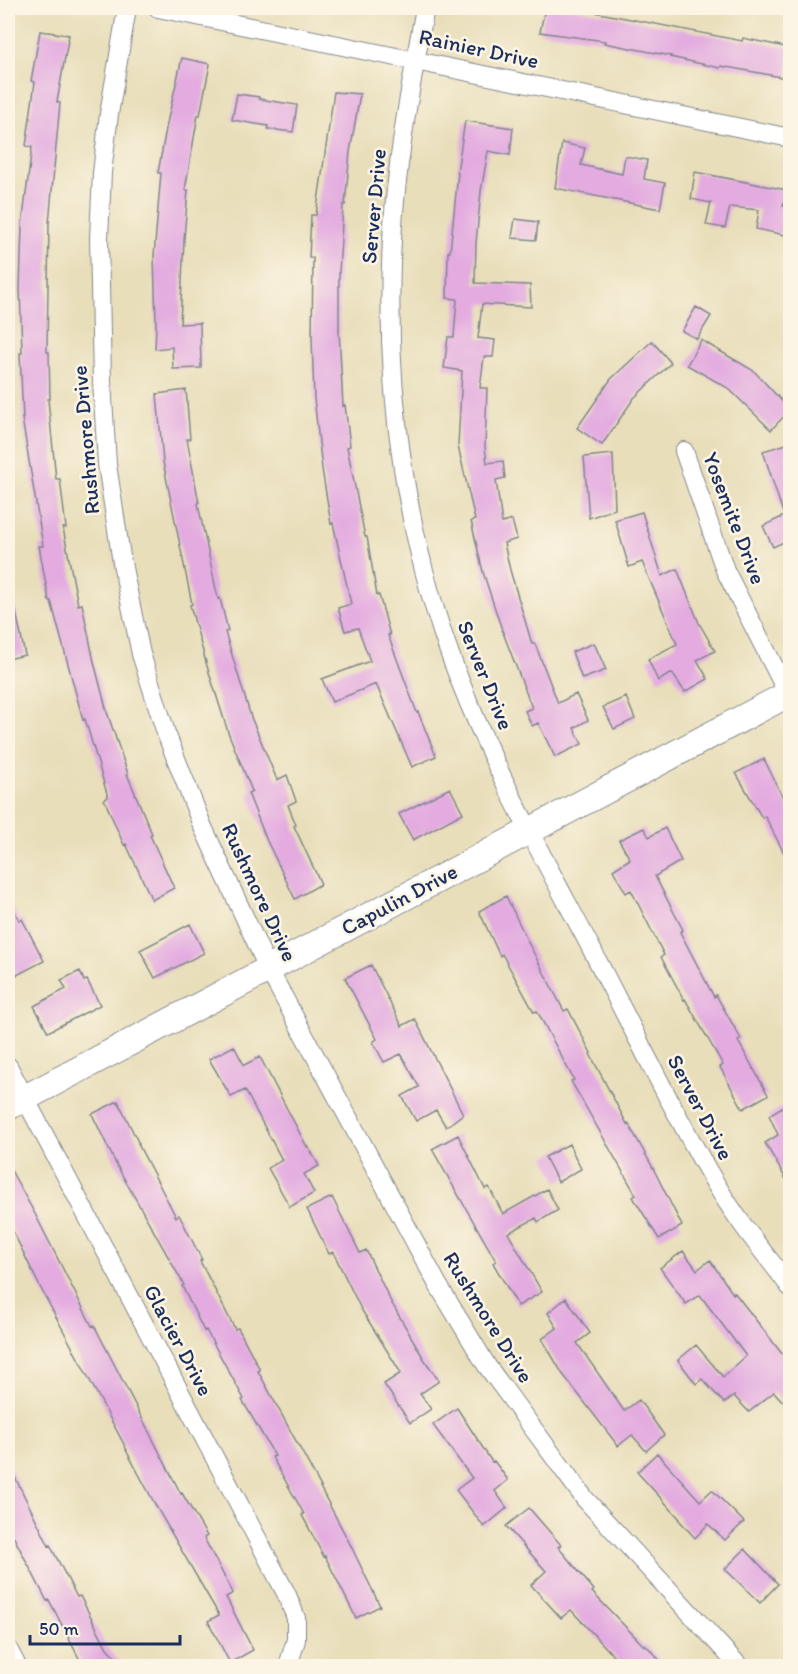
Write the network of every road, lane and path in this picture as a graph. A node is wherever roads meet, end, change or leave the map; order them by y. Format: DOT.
graph roads {
  1 [pos="127,8"];
  2 [pos="158,8"];
  3 [pos="425,8"];
  4 [pos="416,60"];
  5 [pos="790,138"];
  6 [pos="684,451"];
  7 [pos="790,695"];
  8 [pos="530,831"];
  9 [pos="268,968"];
  10 [pos="8,1066"];
  11 [pos="16,1102"];
  12 [pos="790,1287"];
  13 [pos="8,1648"];
  14 [pos="16,1666"];
  15 [pos="288,1666"];
  16 [pos="740,1666"];
  1 -- 9 [label="street, Rushmore Drive"];
  2 -- 4 [label="street, Rainier Drive"];
  3 -- 4 [label="street, Server Drive"];
  4 -- 5 [label="street, Rainier Drive"];
  4 -- 8 [label="street, Server Drive"];
  6 -- 7 [label="street, Yosemite Drive"];
  7 -- 8 [label="street, Capulin Drive"];
  8 -- 9 [label="street, Capulin Drive"];
  8 -- 12 [label="street, Server Drive"];
  9 -- 11 [label="street, Capulin Drive"];
  9 -- 16 [label="street, Rushmore Drive"];
  10 -- 11 [label="street, Glacier Drive"];
  11 -- 15 [label="street, Glacier Drive"];
  13 -- 14 [label="street"];
}
